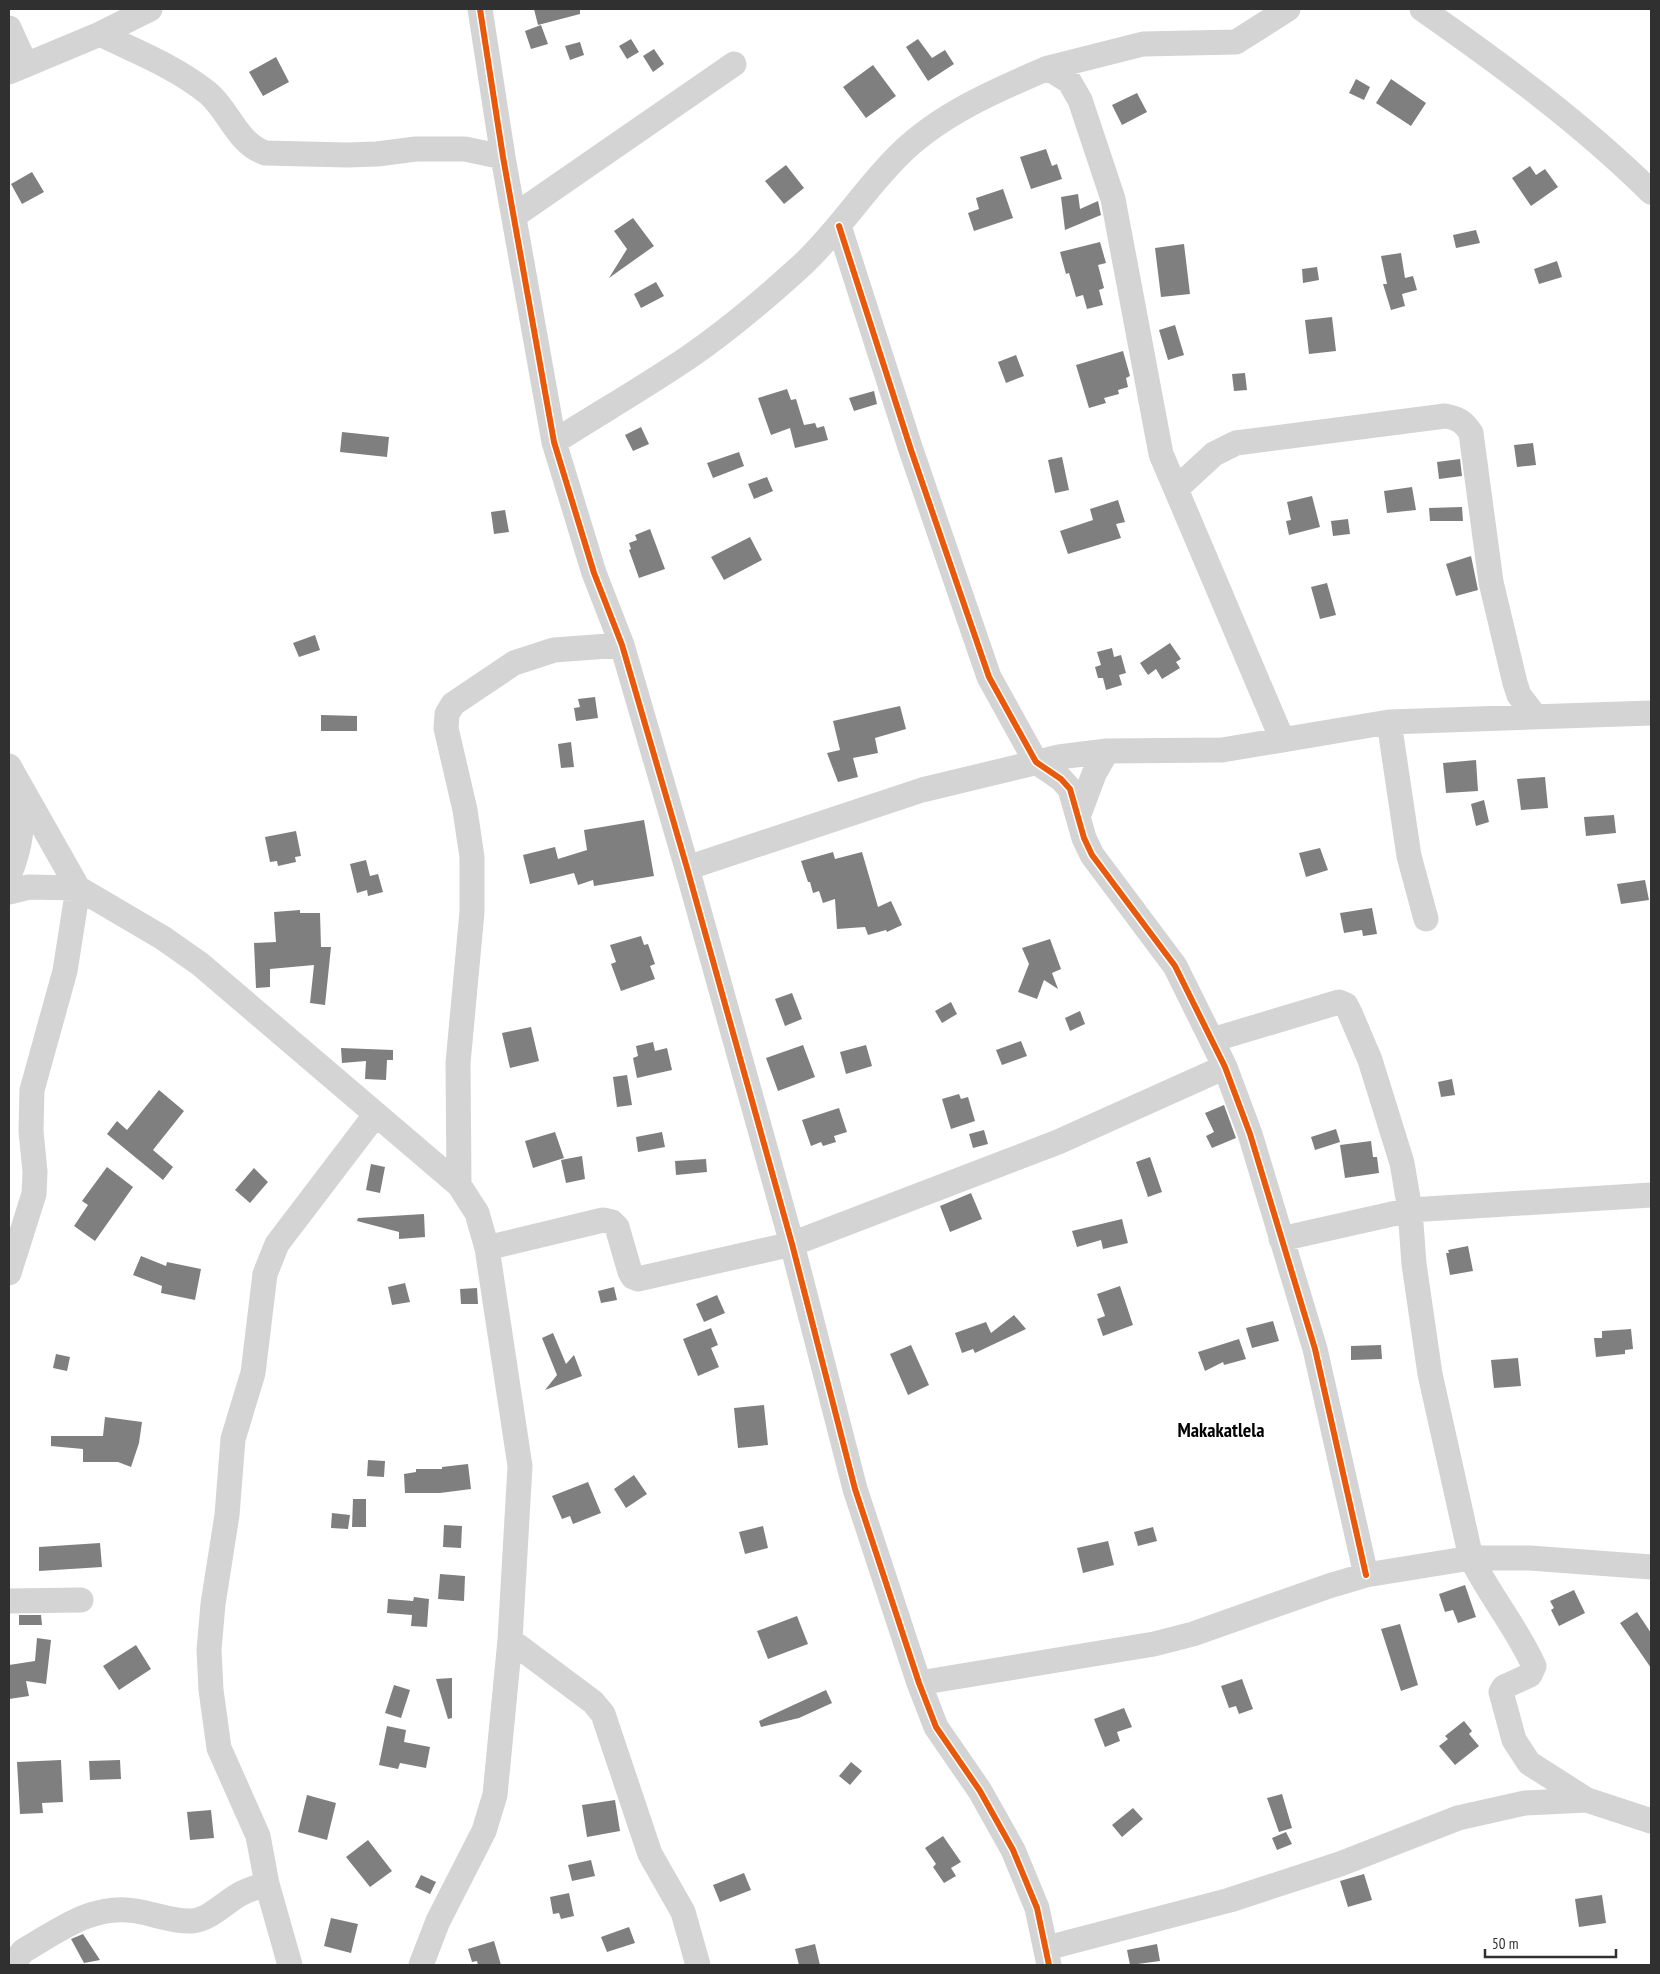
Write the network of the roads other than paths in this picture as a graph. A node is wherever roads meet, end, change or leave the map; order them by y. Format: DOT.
graph roads {
  1 [pos="150,9"];
  2 [pos="480,9"];
  3 [pos="1288,9"];
  4 [pos="1422,9"];
  5 [pos="9,28"];
  6 [pos="100,34"];
  7 [pos="734,64"];
  8 [pos="17,68"];
  9 [pos="1048,68"];
  10 [pos="503,157"];
  11 [pos="1651,192"];
  12 [pos="514,216"];
  13 [pos="839,226"];
  14 [pos="554,442"];
  15 [pos="1176,489"];
  16 [pos="622,645"];
  17 [pos="1651,713"];
  18 [pos="1535,716"];
  19 [pos="1389,722"];
  20 [pos="1282,739"];
  21 [pos="1107,750"];
  22 [pos="1036,762"];
  23 [pos="14,776"];
  24 [pos="1079,814"];
  25 [pos="687,868"];
  26 [pos="9,876"];
  27 [pos="78,888"];
  28 [pos="9,892"];
  29 [pos="1426,918"];
  30 [pos="1212,1040"];
  31 [pos="1225,1067"];
  32 [pos="376,1114"];
  33 [pos="459,1185"];
  34 [pos="1651,1195"];
  35 [pos="1410,1210"];
  36 [pos="1281,1239"];
  37 [pos="792,1244"];
  38 [pos="487,1248"];
  39 [pos="9,1273"];
  40 [pos="1471,1558"];
  41 [pos="1651,1567"];
  42 [pos="1366,1575"];
  43 [pos="81,1600"];
  44 [pos="9,1602"];
  45 [pos="510,1640"];
  46 [pos="919,1682"];
  47 [pos="1587,1800"];
  48 [pos="1651,1821"];
  49 [pos="267,1884"];
  50 [pos="1048,1957"];
  51 [pos="16,1965"];
  52 [pos="290,1965"];
  53 [pos="421,1965"];
  54 [pos="698,1965"];
  1 -- 6 [label="street"];
  2 -- 10 [label="street"];
  3 -- 9 [label="street"];
  4 -- 11 [label="street"];
  5 -- 8 [label="street"];
  6 -- 8 [label="street"];
  6 -- 10 [label="street"];
  7 -- 12 [label="street"];
  9 -- 13 [label="street"];
  9 -- 15 [label="street"];
  10 -- 12 [label="street"];
  12 -- 14 [label="street"];
  13 -- 14 [label="street"];
  13 -- 22 [label="street"];
  14 -- 16 [label="street"];
  15 -- 18 [label="street"];
  15 -- 20 [label="street"];
  16 -- 25 [label="street"];
  16 -- 33 [label="street"];
  17 -- 18 [label="street"];
  18 -- 19 [label="street"];
  19 -- 20 [label="street"];
  19 -- 29 [label="street"];
  20 -- 21 [label="street"];
  21 -- 22 [label="street"];
  21 -- 24 [label="street"];
  22 -- 24 [label="street"];
  22 -- 25 [label="street"];
  23 -- 26 [label="street"];
  23 -- 27 [label="street"];
  24 -- 30 [label="street"];
  25 -- 37 [label="street"];
  27 -- 28 [label="street"];
  27 -- 32 [label="street"];
  27 -- 39 [label="street"];
  30 -- 31 [label="street"];
  30 -- 35 [label="street"];
  31 -- 36 [label="street"];
  31 -- 37 [label="street"];
  32 -- 33 [label="street"];
  32 -- 49 [label="street"];
  33 -- 38 [label="street"];
  34 -- 35 [label="street"];
  35 -- 36 [label="street"];
  35 -- 40 [label="street"];
  36 -- 42 [label="street"];
  37 -- 38 [label="street"];
  37 -- 46 [label="street"];
  38 -- 45 [label="street"];
  40 -- 41 [label="street"];
  40 -- 42 [label="street"];
  40 -- 47 [label="street"];
  42 -- 46 [label="street"];
  43 -- 44 [label="street"];
  45 -- 53 [label="street"];
  45 -- 54 [label="street"];
  46 -- 50 [label="street"];
  47 -- 48 [label="street"];
  47 -- 50 [label="street"];
  49 -- 51 [label="street"];
  49 -- 52 [label="street"];
}
